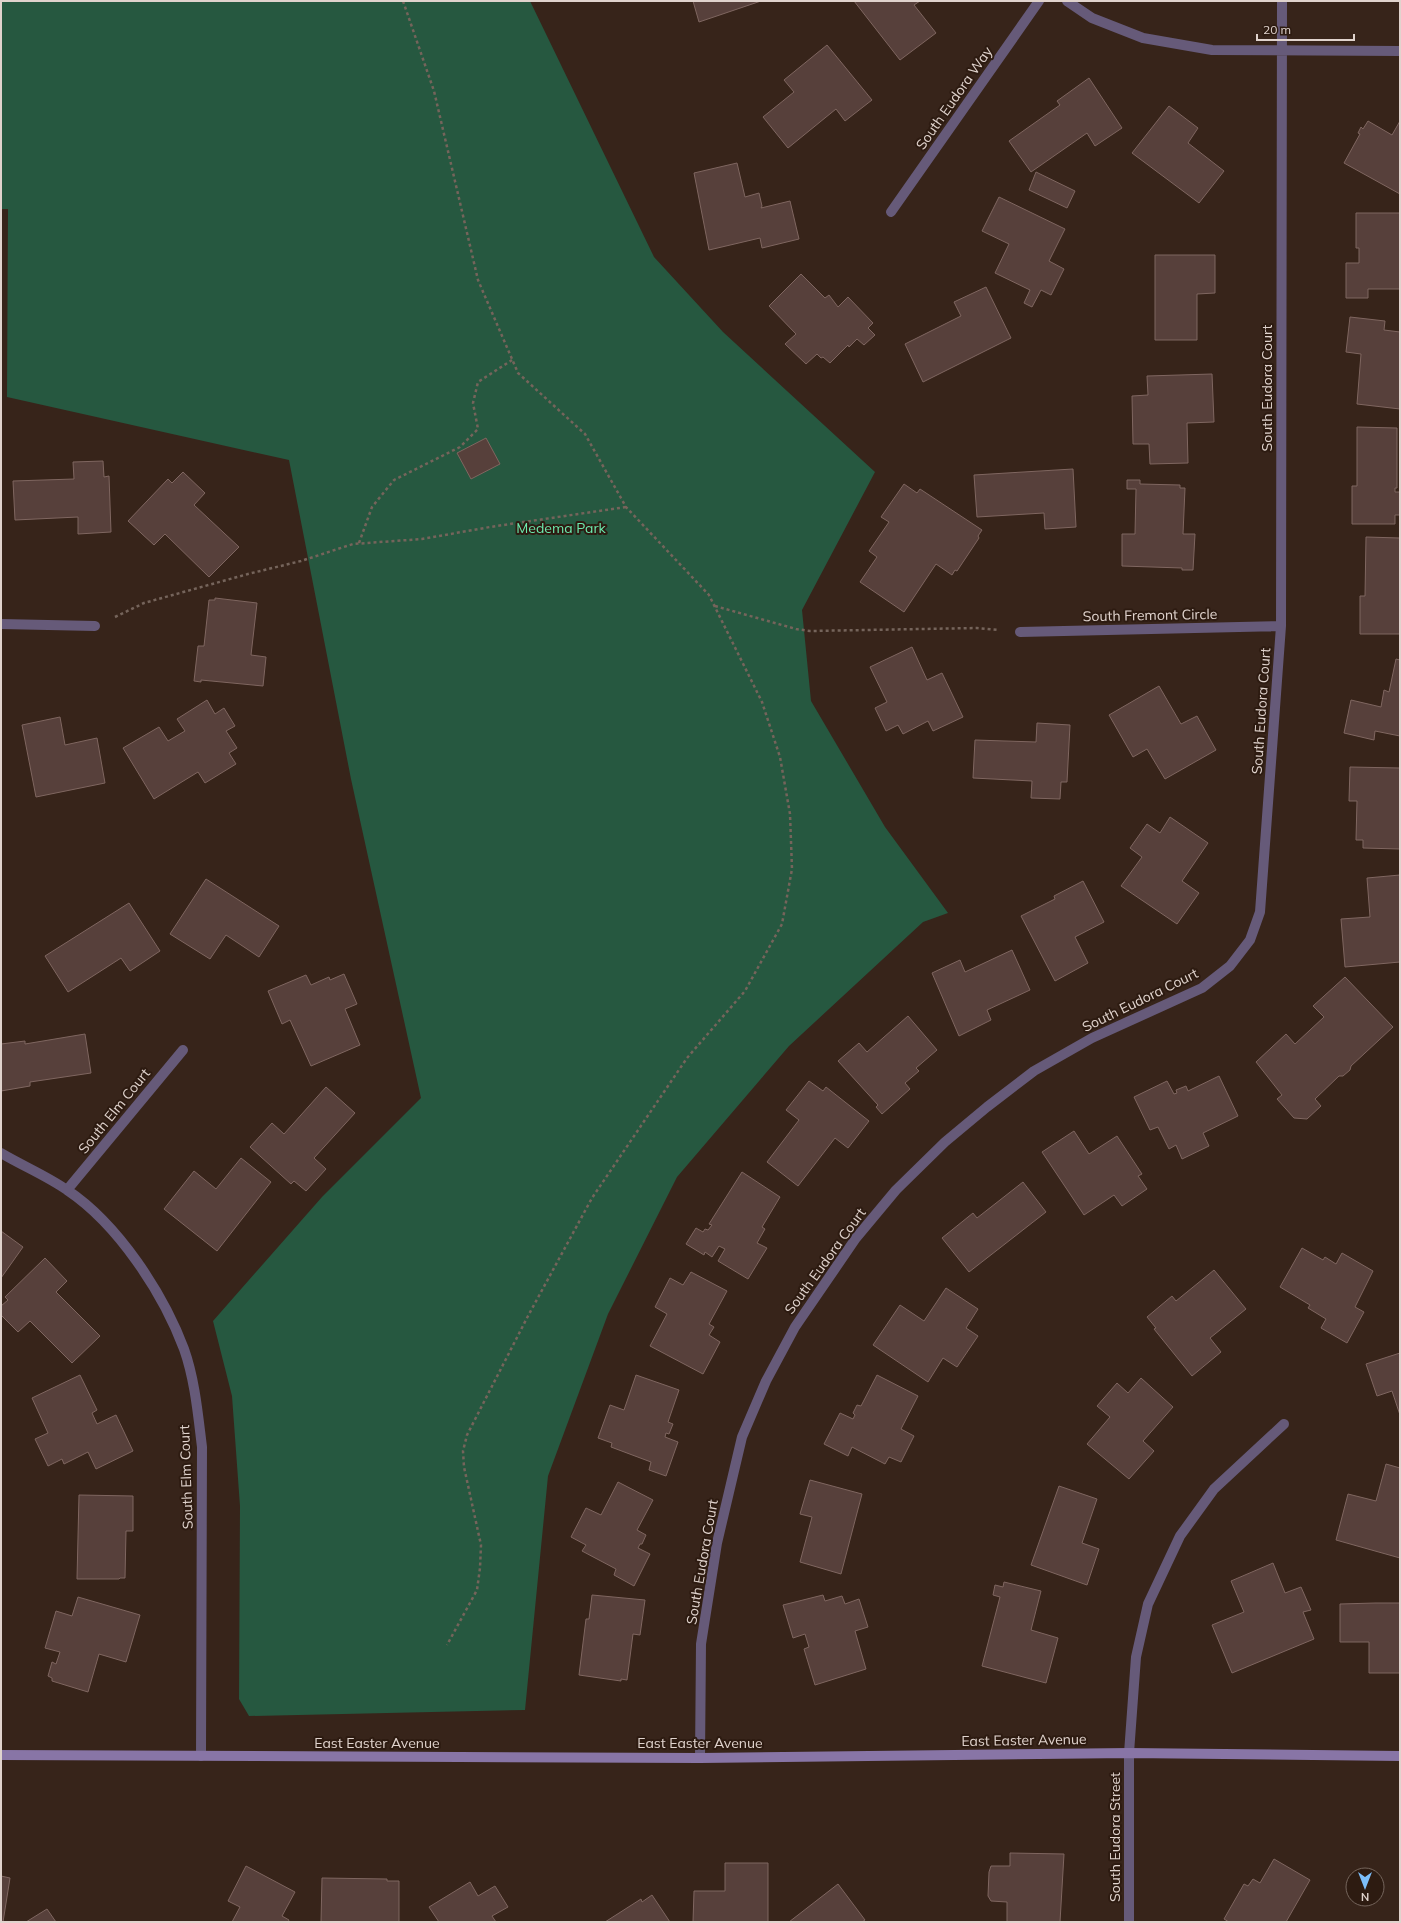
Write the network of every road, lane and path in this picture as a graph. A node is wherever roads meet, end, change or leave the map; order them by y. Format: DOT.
graph roads {
  1 [pos="403,1"];
  2 [pos="1039,1"];
  3 [pos="1067,1"];
  4 [pos="1282,1"];
  5 [pos="1282,51"];
  6 [pos="1400,51"];
  7 [pos="891,212"];
  8 [pos="512,360"];
  9 [pos="626,507"];
  10 [pos="359,543"];
  11 [pos="714,606"];
  12 [pos="1,624"];
  13 [pos="95,626"];
  14 [pos="1281,626"];
  15 [pos="1020,632"];
  16 [pos="183,1050"];
  17 [pos="1,1154"];
  18 [pos="68,1190"];
  19 [pos="1284,1424"];
  20 [pos="447,1645"];
  21 [pos="1129,1752"];
  22 [pos="1,1756"];
  23 [pos="201,1756"];
  24 [pos="1400,1756"];
  25 [pos="700,1758"];
  26 [pos="1129,1922"];
  1 -- 8 [label="path"];
  2 -- 7 [label="street, South Eudora Way"];
  3 -- 5 [label="street"];
  4 -- 5 [label="street, South Eudora Court"];
  5 -- 6 [label="street"];
  5 -- 14 [label="street, South Eudora Court"];
  8 -- 9 [label="path"];
  8 -- 10 [label="path"];
  9 -- 10 [label="path"];
  9 -- 11 [label="path"];
  10 -- 13 [label="path"];
  11 -- 15 [label="path"];
  11 -- 20 [label="path"];
  12 -- 13 [label="street"];
  14 -- 15 [label="street, South Fremont Circle"];
  14 -- 25 [label="street, South Eudora Court"];
  16 -- 18 [label="street, South Elm Court"];
  17 -- 18 [label="street, South Elm Court"];
  18 -- 23 [label="street, South Elm Court"];
  19 -- 21 [label="street, South Eudora Street"];
  21 -- 24 [label="street, East Easter Avenue"];
  21 -- 25 [label="street, East Easter Avenue"];
  21 -- 26 [label="street, South Eudora Street"];
  22 -- 23 [label="street, East Easter Avenue"];
  23 -- 25 [label="street, East Easter Avenue"];
}
